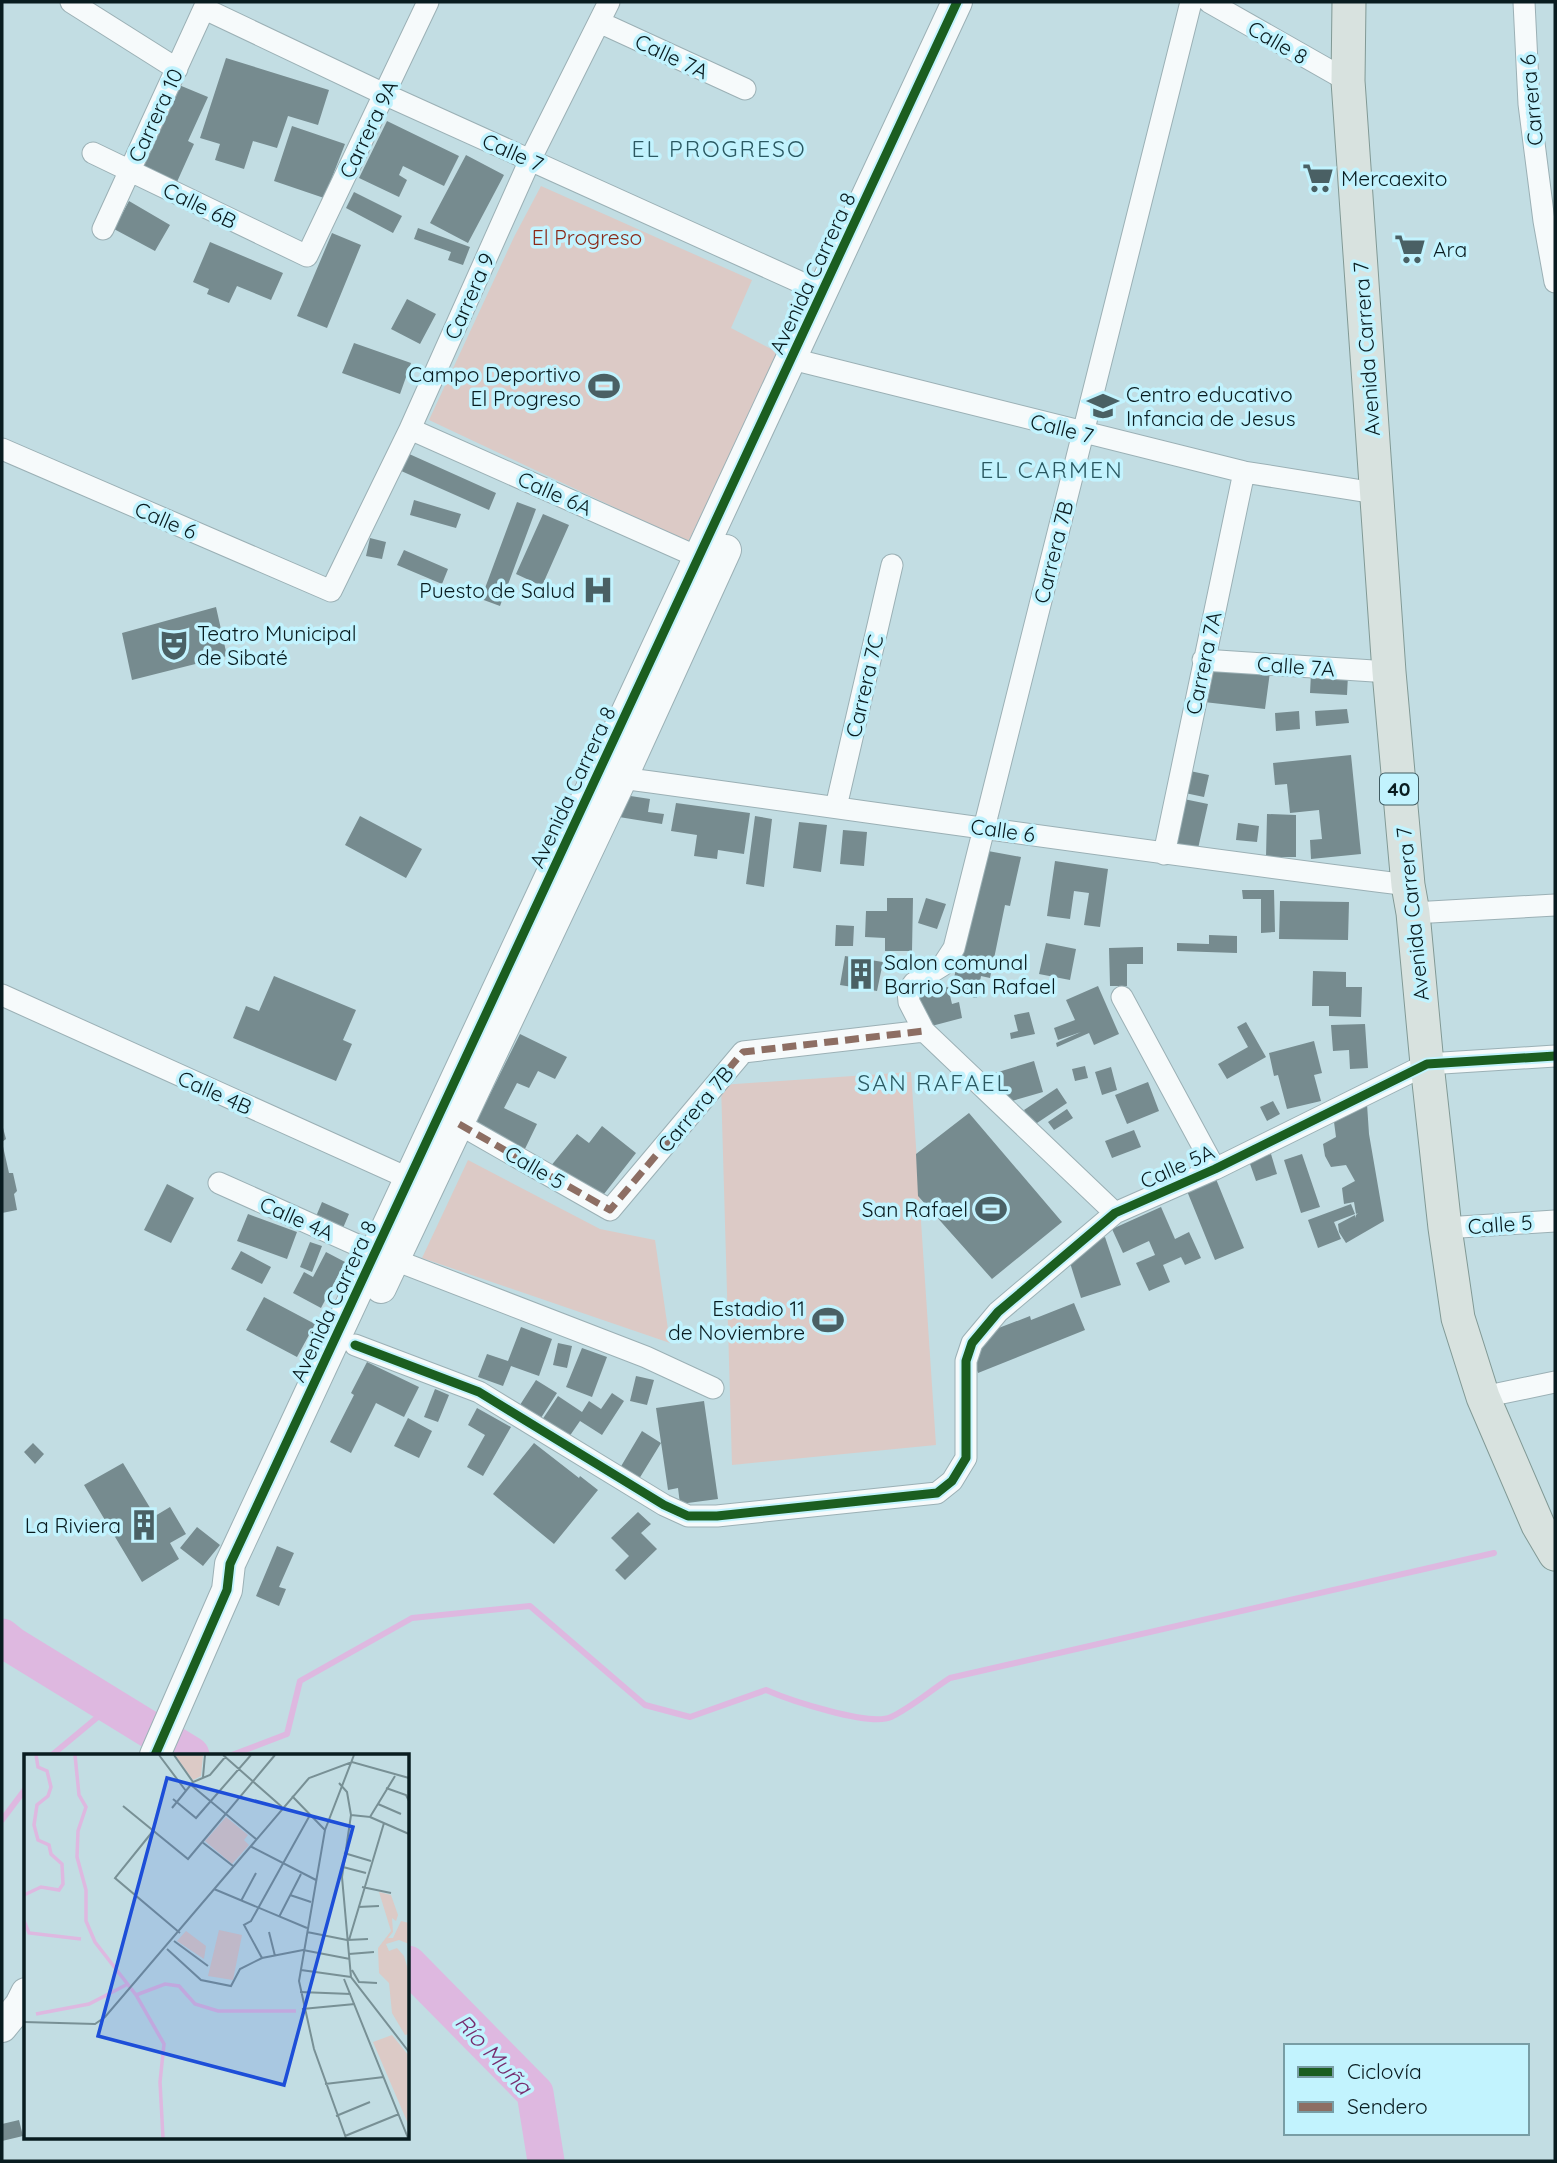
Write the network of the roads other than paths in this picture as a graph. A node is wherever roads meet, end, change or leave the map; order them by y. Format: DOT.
graph roads {
  1 [pos="71,2"];
  2 [pos="428,2"];
  3 [pos="609,2"];
  4 [pos="957,2"];
  5 [pos="977,2"];
  6 [pos="1191,2"];
  7 [pos="1209,2"];
  8 [pos="1349,2"];
  9 [pos="1524,2"];
  10 [pos="206,5"];
  11 [pos="599,22"];
  12 [pos="177,69"];
  13 [pos="1348,81"];
  14 [pos="745,89"];
  15 [pos="384,94"];
  16 [pos="93,153"];
  17 [pos="530,160"];
  18 [pos="130,171"];
  19 [pos="1550,221"];
  20 [pos="103,229"];
  21 [pos="307,256"];
  22 [pos="1555,282"];
  23 [pos="822,292"];
  24 [pos="801,362"];
  25 [pos="410,429"];
  26 [pos="1084,433"];
  27 [pos="2,450"];
  28 [pos="1244,472"];
  29 [pos="1375,493"];
  30 [pos="700,558"];
  31 [pos="892,565"];
  32 [pos="331,591"];
  33 [pos="1203,660"];
  34 [pos="1389,672"];
  35 [pos="610,775"];
  36 [pos="836,807"];
  37 [pos="983,827"];
  38 [pos="1164,854"];
  39 [pos="1411,899"];
  40 [pos="1555,905"];
  41 [pos="2,995"];
  42 [pos="1122,997"];
  43 [pos="924,1031"];
  44 [pos="1555,1056"];
  45 [pos="1427,1064"];
  46 [pos="459,1124"];
  47 [pos="1214,1169"];
  48 [pos="419,1183"];
  49 [pos="219,1184"];
  50 [pos="610,1210"];
  51 [pos="1115,1213"];
  52 [pos="1555,1221"];
  53 [pos="1446,1228"];
  54 [pos="385,1257"];
  55 [pos="355,1345"];
  56 [pos="1555,1382"];
  57 [pos="713,1388"];
  58 [pos="1483,1397"];
  59 [pos="1546,1522"];
  60 [pos="1555,1554"];
  61 [pos="228,1590"];
  62 [pos="155,1754"];
  63 [pos="24,1997"];
  64 [pos="2,2027"];
  1 -- 12 [label="street"];
  2 -- 15 [label="street, Carrera 9A"];
  3 -- 11 [label="street, Carrera 9"];
  4 -- 23 [label="street, Avenida Carrera 8"];
  5 -- 24 [label="street, Avenida Carrera 8"];
  6 -- 26 [label="street, Carrera 7B"];
  7 -- 13 [label="street, Calle 8"];
  8 -- 13 [label="main road, Avenida Carrera 7 / 40"];
  9 -- 19 [label="street, Carrera 6"];
  10 -- 12 [label="street, Carrera 10"];
  10 -- 15 [label="street, Calle 7"];
  11 -- 14 [label="street, Calle 7A"];
  11 -- 17 [label="street, Carrera 9"];
  12 -- 18 [label="street, Carrera 10"];
  13 -- 29 [label="main road, Avenida Carrera 7 / 40"];
  15 -- 17 [label="street, Calle 7"];
  15 -- 21 [label="street, Carrera 9A"];
  16 -- 18 [label="street, Calle 6B"];
  17 -- 23 [label="street, Calle 7"];
  17 -- 25 [label="street, Carrera 9"];
  18 -- 20 [label="street, Carrera 10"];
  18 -- 21 [label="street, Calle 6B"];
  19 -- 22 [label="street, Carrera 6"];
  23 -- 24 [label="street, Avenida Carrera 8"];
  24 -- 26 [label="street, Calle 7"];
  24 -- 30 [label="street, Avenida Carrera 8"];
  24 -- 35 [label="street, Avenida Carrera 8"];
  25 -- 30 [label="street, Calle 6A"];
  25 -- 32 [label="street, Carrera 9"];
  26 -- 28 [label="street, Calle 7"];
  26 -- 37 [label="street, Carrera 7B"];
  27 -- 32 [label="street, Calle 6"];
  28 -- 29 [label="street, Calle 7"];
  28 -- 33 [label="street, Carrera 7A"];
  29 -- 34 [label="main road, Avenida Carrera 7 / 40"];
  30 -- 35 [label="street, Avenida Carrera 8"];
  31 -- 36 [label="street, Carrera 7C"];
  33 -- 34 [label="street, Calle 7A"];
  33 -- 38 [label="street, Carrera 7A"];
  34 -- 39 [label="main road, Avenida Carrera 7 / 40"];
  35 -- 36 [label="street, Calle 6"];
  35 -- 46 [label="street, Avenida Carrera 8"];
  35 -- 48 [label="street, Avenida Carrera 8"];
  36 -- 37 [label="street, Calle 6"];
  37 -- 38 [label="street, Calle 6"];
  37 -- 43 [label="street, Carrera 7B"];
  38 -- 39 [label="street, Calle 6"];
  39 -- 40 [label="street, Calle 6"];
  39 -- 45 [label="main road, Avenida Carrera 7 / 40"];
  41 -- 48 [label="street, Calle 4B"];
  42 -- 47 [label="street"];
  43 -- 50 [label="street, Carrera 7B"];
  43 -- 51 [label="street"];
  44 -- 45 [label="street"];
  45 -- 47 [label="street, Calle 5A"];
  45 -- 53 [label="main road, Avenida Carrera 7 / 40"];
  46 -- 48 [label="street, Avenida Carrera 8"];
  46 -- 50 [label="street, Calle 5"];
  47 -- 51 [label="street, Calle 5A"];
  48 -- 54 [label="street, Avenida Carrera 8"];
  49 -- 54 [label="street, Calle 4A"];
  51 -- 55 [label="street, Calle 5A"];
  52 -- 53 [label="street, Calle 5"];
  53 -- 58 [label="main road, Avenida Carrera 7 / 40"];
  54 -- 55 [label="street, Avenida Carrera 8"];
  54 -- 57 [label="street"];
  54 -- 61 [label="street, Avenida Carrera 8"];
  55 -- 61 [label="street, Avenida Carrera 8"];
  56 -- 58 [label="street"];
  58 -- 59 [label="main road, Avenida Carrera 7 / 40"];
  59 -- 60 [label="main road, Avenida Carrera 7 / 40"];
  61 -- 62 [label="street"];
  63 -- 64 [label="street"];
}
